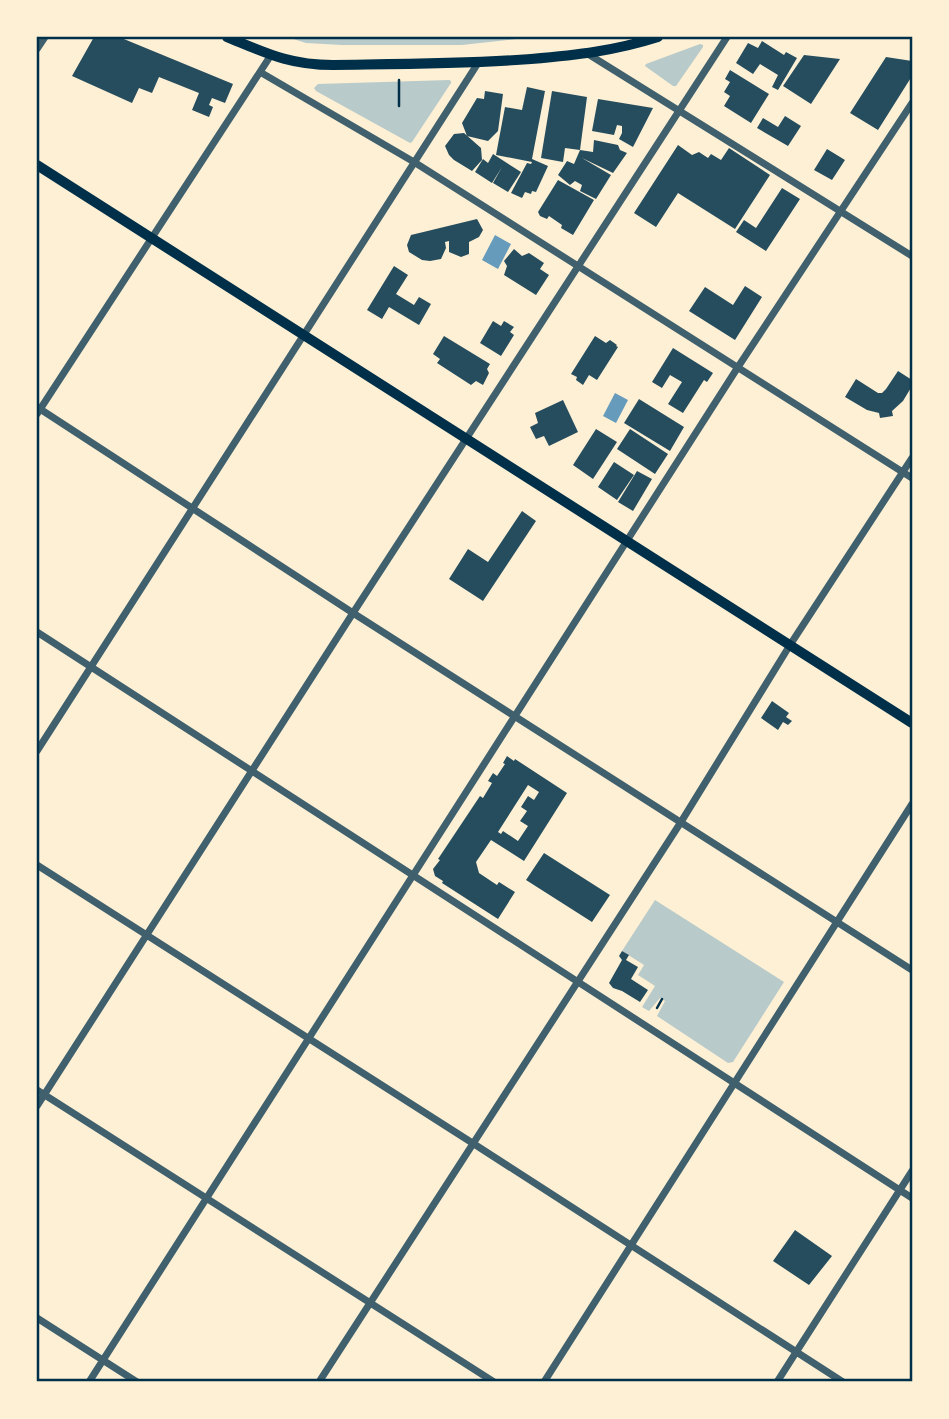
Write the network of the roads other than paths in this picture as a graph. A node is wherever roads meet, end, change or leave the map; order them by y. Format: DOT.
graph roads {
  1 [pos="45,37"];
  2 [pos="227,37"];
  3 [pos="658,37"];
  4 [pos="727,37"];
  5 [pos="37,49"];
  6 [pos="588,54"];
  7 [pos="271,55"];
  8 [pos="478,62"];
  9 [pos="260,72"];
  10 [pos="912,103"];
  11 [pos="679,110"];
  12 [pos="414,162"];
  13 [pos="37,165"];
  14 [pos="840,211"];
  15 [pos="152,238"];
  16 [pos="912,256"];
  17 [pos="578,266"];
  18 [pos="303,335"];
  19 [pos="738,366"];
  20 [pos="38,410"];
  21 [pos="466,439"];
  22 [pos="912,458"];
  23 [pos="903,472"];
  24 [pos="912,478"];
  25 [pos="192,508"];
  26 [pos="627,541"];
  27 [pos="353,613"];
  28 [pos="37,632"];
  29 [pos="790,645"];
  30 [pos="91,667"];
  31 [pos="515,717"];
  32 [pos="912,723"];
  33 [pos="37,751"];
  34 [pos="252,770"];
  35 [pos="912,804"];
  36 [pos="681,822"];
  37 [pos="37,865"];
  38 [pos="413,875"];
  39 [pos="837,922"];
  40 [pos="146,935"];
  41 [pos="912,970"];
  42 [pos="578,983"];
  43 [pos="309,1039"];
  44 [pos="734,1084"];
  45 [pos="40,1093"];
  46 [pos="37,1106"];
  47 [pos="474,1144"];
  48 [pos="912,1171"];
  49 [pos="900,1190"];
  50 [pos="912,1198"];
  51 [pos="206,1199"];
  52 [pos="631,1245"];
  53 [pos="370,1303"];
  54 [pos="37,1318"];
  55 [pos="796,1352"];
  56 [pos="103,1361"];
  57 [pos="89,1382"];
  58 [pos="137,1382"];
  59 [pos="319,1382"];
  60 [pos="494,1382"];
  61 [pos="544,1382"];
  62 [pos="777,1382"];
  63 [pos="842,1382"];
  1 -- 5 [label="street"];
  2 -- 7 [label="main road"];
  3 -- 6 [label="main road"];
  4 -- 11 [label="street"];
  6 -- 8 [label="main road"];
  6 -- 11 [label="street"];
  7 -- 8 [label="main road"];
  7 -- 9 [label="street"];
  8 -- 12 [label="street"];
  9 -- 12 [label="street"];
  9 -- 15 [label="street"];
  10 -- 14 [label="street"];
  11 -- 14 [label="street"];
  11 -- 17 [label="street"];
  12 -- 17 [label="street"];
  12 -- 18 [label="street"];
  13 -- 15 [label="main road"];
  14 -- 16 [label="street"];
  14 -- 19 [label="street"];
  15 -- 18 [label="main road"];
  15 -- 20 [label="street"];
  17 -- 19 [label="street"];
  17 -- 21 [label="street"];
  18 -- 21 [label="main road"];
  18 -- 25 [label="street"];
  19 -- 23 [label="street"];
  19 -- 26 [label="street"];
  20 -- 25 [label="street"];
  21 -- 26 [label="main road"];
  21 -- 27 [label="street"];
  22 -- 23 [label="street"];
  23 -- 24 [label="street"];
  23 -- 29 [label="street"];
  25 -- 27 [label="street"];
  25 -- 30 [label="street"];
  26 -- 29 [label="main road"];
  26 -- 31 [label="street"];
  27 -- 31 [label="street"];
  27 -- 34 [label="street"];
  28 -- 30 [label="street"];
  29 -- 32 [label="main road"];
  29 -- 36 [label="street"];
  30 -- 33 [label="street"];
  30 -- 34 [label="street"];
  31 -- 36 [label="street"];
  31 -- 38 [label="street"];
  34 -- 38 [label="street"];
  34 -- 40 [label="street"];
  35 -- 39 [label="street"];
  36 -- 39 [label="street"];
  36 -- 42 [label="street"];
  37 -- 40 [label="street"];
  38 -- 42 [label="street"];
  38 -- 43 [label="street"];
  39 -- 41 [label="street"];
  39 -- 44 [label="street"];
  40 -- 43 [label="street"];
  40 -- 45 [label="street"];
  42 -- 44 [label="street"];
  42 -- 47 [label="street"];
  43 -- 47 [label="street"];
  43 -- 51 [label="street"];
  44 -- 49 [label="street"];
  44 -- 52 [label="street"];
  45 -- 46 [label="street"];
  45 -- 51 [label="street"];
  47 -- 52 [label="street"];
  47 -- 53 [label="street"];
  48 -- 49 [label="street"];
  49 -- 50 [label="street"];
  49 -- 55 [label="street"];
  51 -- 53 [label="street"];
  51 -- 56 [label="street"];
  52 -- 55 [label="street"];
  52 -- 61 [label="street"];
  53 -- 59 [label="street"];
  53 -- 60 [label="street"];
  54 -- 56 [label="street"];
  55 -- 62 [label="street"];
  55 -- 63 [label="street"];
  56 -- 57 [label="street"];
  56 -- 58 [label="street"];
}
